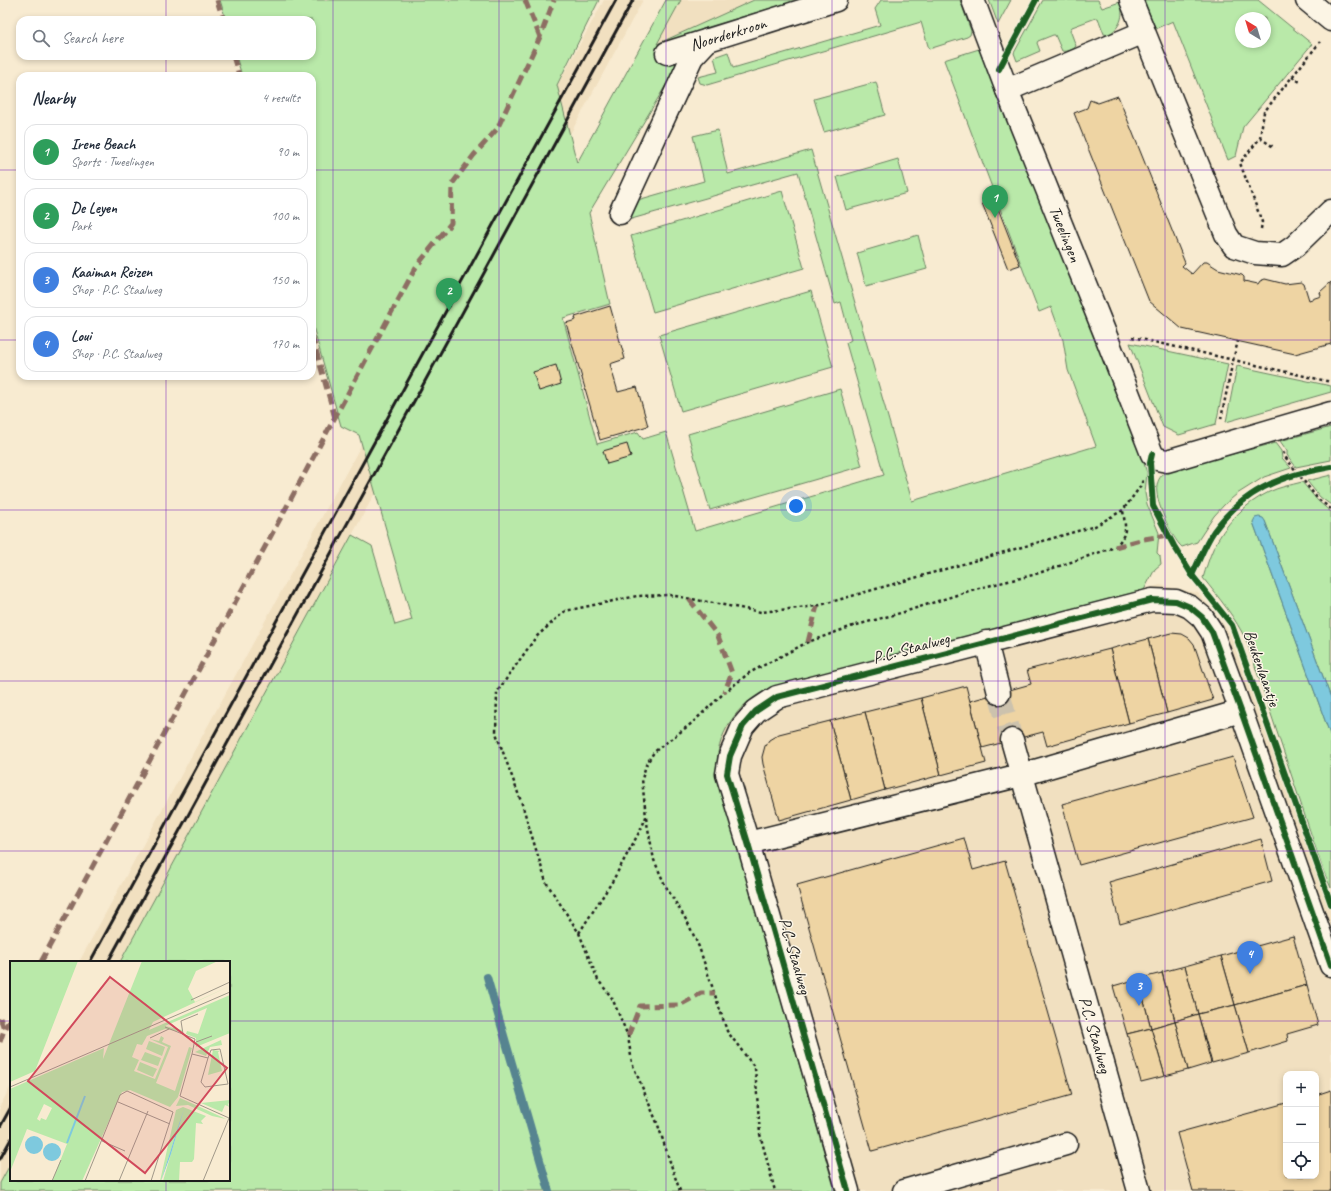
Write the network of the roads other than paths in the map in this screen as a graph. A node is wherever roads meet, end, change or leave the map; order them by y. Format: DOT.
graph roads {
  1 [pos="835,0"];
  2 [pos="973,0"];
  3 [pos="1131,0"];
  4 [pos="1307,0"];
  5 [pos="1331,20"];
  6 [pos="1144,32"];
  7 [pos="708,40"];
  8 [pos="667,53"];
  9 [pos="1007,90"];
  10 [pos="1331,211"];
  11 [pos="620,213"];
  12 [pos="1331,413"];
  13 [pos="986,642"];
  14 [pos="999,693"];
  15 [pos="1241,711"];
  16 [pos="1012,740"];
  17 [pos="1021,775"];
  18 [pos="748,843"];
  19 [pos="1331,965"];
  20 [pos="1066,1144"];
  21 [pos="848,1191"];
  22 [pos="904,1191"];
  23 [pos="1139,1191"];
  1 -- 7 [label="street, Noorderkroon"];
  2 -- 9 [label="street"];
  3 -- 6 [label="street"];
  4 -- 5 [label="street"];
  6 -- 9 [label="street"];
  6 -- 10 [label="street"];
  7 -- 8 [label="street, Noorderkroon"];
  7 -- 11 [label="street"];
  9 -- 12 [label="street, Tweelingen"];
  13 -- 14 [label="street"];
  13 -- 15 [label="street, P.C. Staalweg"];
  13 -- 18 [label="street, P.C. Staalweg"];
  15 -- 17 [label="street"];
  15 -- 19 [label="street, P.C. Staalweg"];
  16 -- 17 [label="street, P.C. Staalweg"];
  17 -- 18 [label="street"];
  17 -- 23 [label="street, P.C. Staalweg"];
  18 -- 21 [label="street, P.C. Staalweg"];
  20 -- 22 [label="street"];
}
